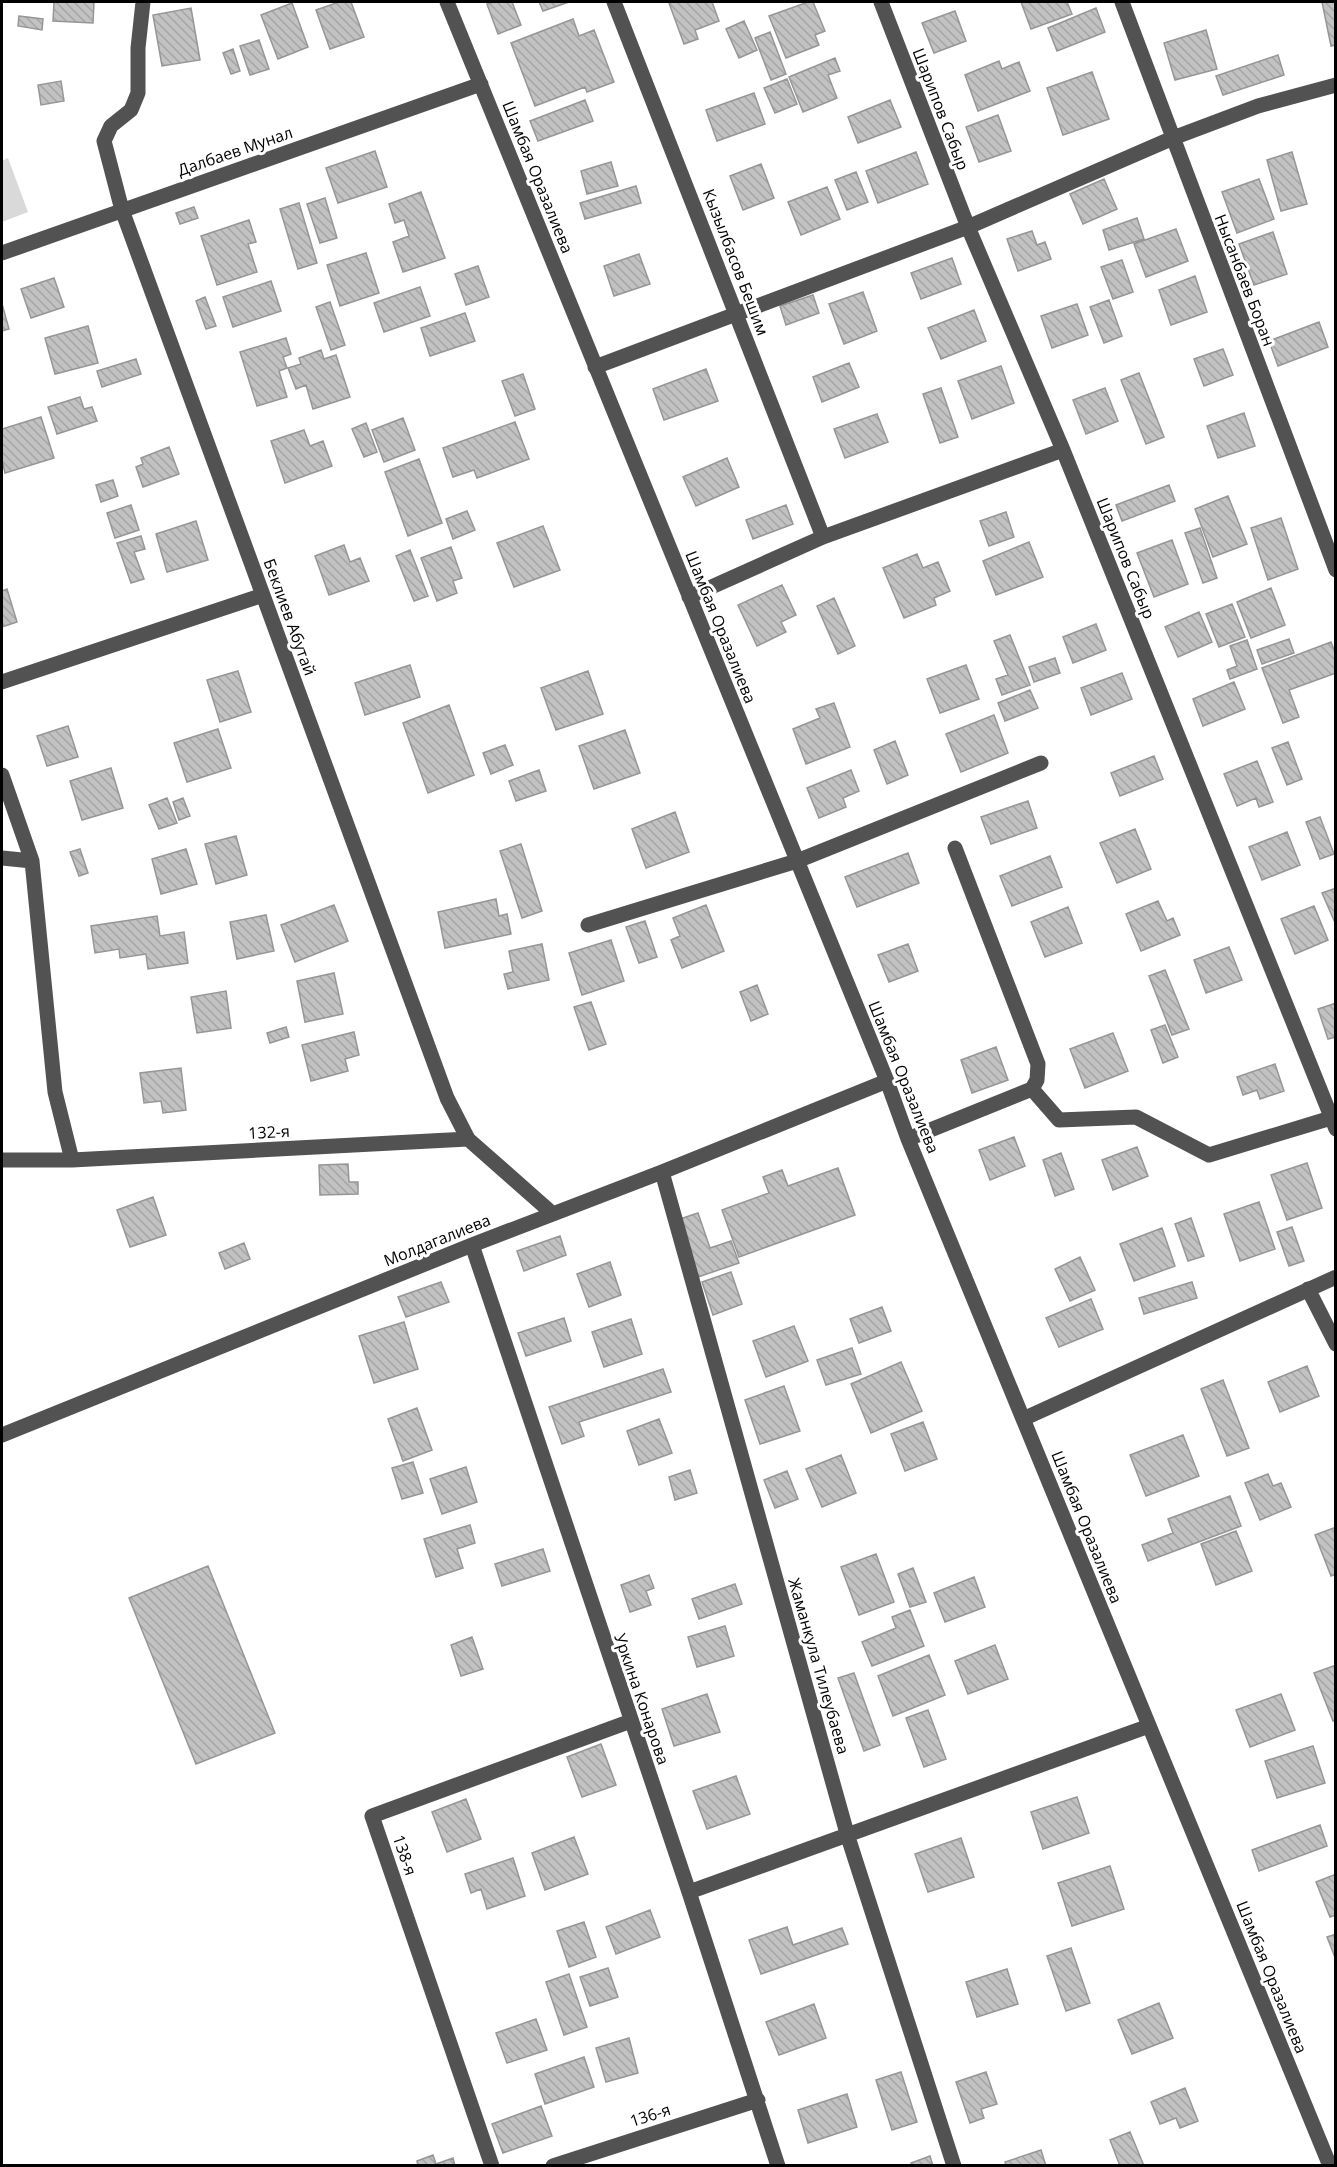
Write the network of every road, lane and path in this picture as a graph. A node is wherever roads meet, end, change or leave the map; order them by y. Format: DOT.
graph roads {
  1 [pos="143,2"];
  2 [pos="447,2"];
  3 [pos="614,2"];
  4 [pos="881,2"];
  5 [pos="1122,2"];
  6 [pos="481,84"];
  7 [pos="1335,85"];
  8 [pos="1173,138"];
  9 [pos="122,210"];
  10 [pos="968,227"];
  11 [pos="2,253"];
  12 [pos="736,312"];
  13 [pos="595,367"];
  14 [pos="1063,450"];
  15 [pos="823,537"];
  16 [pos="1335,570"];
  17 [pos="263,595"];
  18 [pos="688,597"];
  19 [pos="2,682"];
  20 [pos="1041,763"];
  21 [pos="2,775"];
  22 [pos="955,848"];
  23 [pos="2,858"];
  24 [pos="32,861"];
  25 [pos="797,861"];
  26 [pos="588,925"];
  27 [pos="887,1081"];
  28 [pos="1032,1089"];
  29 [pos="1333,1123"];
  30 [pos="468,1139"];
  31 [pos="909,1139"];
  32 [pos="2,1160"];
  33 [pos="72,1160"];
  34 [pos="662,1172"];
  35 [pos="553,1214"];
  36 [pos="472,1245"];
  37 [pos="1335,1277"];
  38 [pos="1308,1289"];
  39 [pos="1335,1344"];
  40 [pos="1023,1419"];
  41 [pos="2,1435"];
  42 [pos="630,1721"];
  43 [pos="1149,1726"];
  44 [pos="848,1837"];
  45 [pos="689,1892"];
  46 [pos="758,2100"];
  47 [pos="492,2166"];
  48 [pos="553,2166"];
  49 [pos="778,2166"];
  50 [pos="954,2166"];
  51 [pos="1330,2166"];
  1 -- 9 [label="street, Беклиев Абутай"];
  2 -- 6 [label="street, Шамбая Оразалиева"];
  3 -- 12 [label="street, Кызылбасов Бешим"];
  4 -- 10 [label="street, Шарипов Сабыр"];
  5 -- 8 [label="street, Нысанбаев Боран"];
  6 -- 9 [label="street, Далбаев Мунал"];
  6 -- 13 [label="street, Шамбая Оразалиева"];
  7 -- 8 [label="street"];
  8 -- 10 [label="street"];
  8 -- 16 [label="street, Нысанбаев Боран"];
  9 -- 11 [label="street, Далбаев Мунал"];
  9 -- 17 [label="street, Беклиев Абутай"];
  10 -- 12 [label="street"];
  10 -- 14 [label="street, Шарипов Сабыр"];
  12 -- 13 [label="street"];
  12 -- 15 [label="street, Кызылбасов Бешим"];
  13 -- 18 [label="street, Шамбая Оразалиева"];
  14 -- 15 [label="street"];
  14 -- 29 [label="street, Шарипов Сабыр"];
  15 -- 18 [label="street"];
  17 -- 19 [label="street"];
  17 -- 30 [label="street, Беклиев Абутай"];
  18 -- 25 [label="street, Шамбая Оразалиева"];
  20 -- 25 [label="street"];
  21 -- 24 [label="street"];
  22 -- 28 [label="street"];
  23 -- 24 [label="street"];
  24 -- 33 [label="street"];
  25 -- 26 [label="street"];
  25 -- 27 [label="street, Шамбая Оразалиева"];
  27 -- 31 [label="street, Шамбая Оразалиева"];
  27 -- 34 [label="street, Молдагалиева"];
  28 -- 29 [label="street"];
  28 -- 31 [label="street"];
  30 -- 33 [label="street, 132-я"];
  30 -- 35 [label="street, Беклиев Абутай"];
  31 -- 40 [label="street, Шамбая Оразалиева"];
  32 -- 33 [label="street, 132-я"];
  34 -- 35 [label="street, Молдагалиева"];
  34 -- 44 [label="street, Жаманкула Тилеубаева"];
  35 -- 36 [label="street, Молдагалиева"];
  36 -- 41 [label="street, Молдагалиева"];
  36 -- 42 [label="street, Уркина Конарова"];
  37 -- 38 [label="street"];
  38 -- 39 [label="street"];
  38 -- 40 [label="street"];
  40 -- 43 [label="street, Шамбая Оразалиева"];
  42 -- 45 [label="street, Уркина Конарова"];
  42 -- 47 [label="street, 138-я"];
  43 -- 44 [label="street"];
  43 -- 51 [label="street, Шамбая Оразалиева"];
  44 -- 45 [label="street"];
  44 -- 50 [label="street, Жаманкула Тилеубаева"];
  45 -- 46 [label="street, Уркина Конарова"];
  46 -- 48 [label="street, 136-я"];
  46 -- 49 [label="street, Уркина Конарова"];
}
